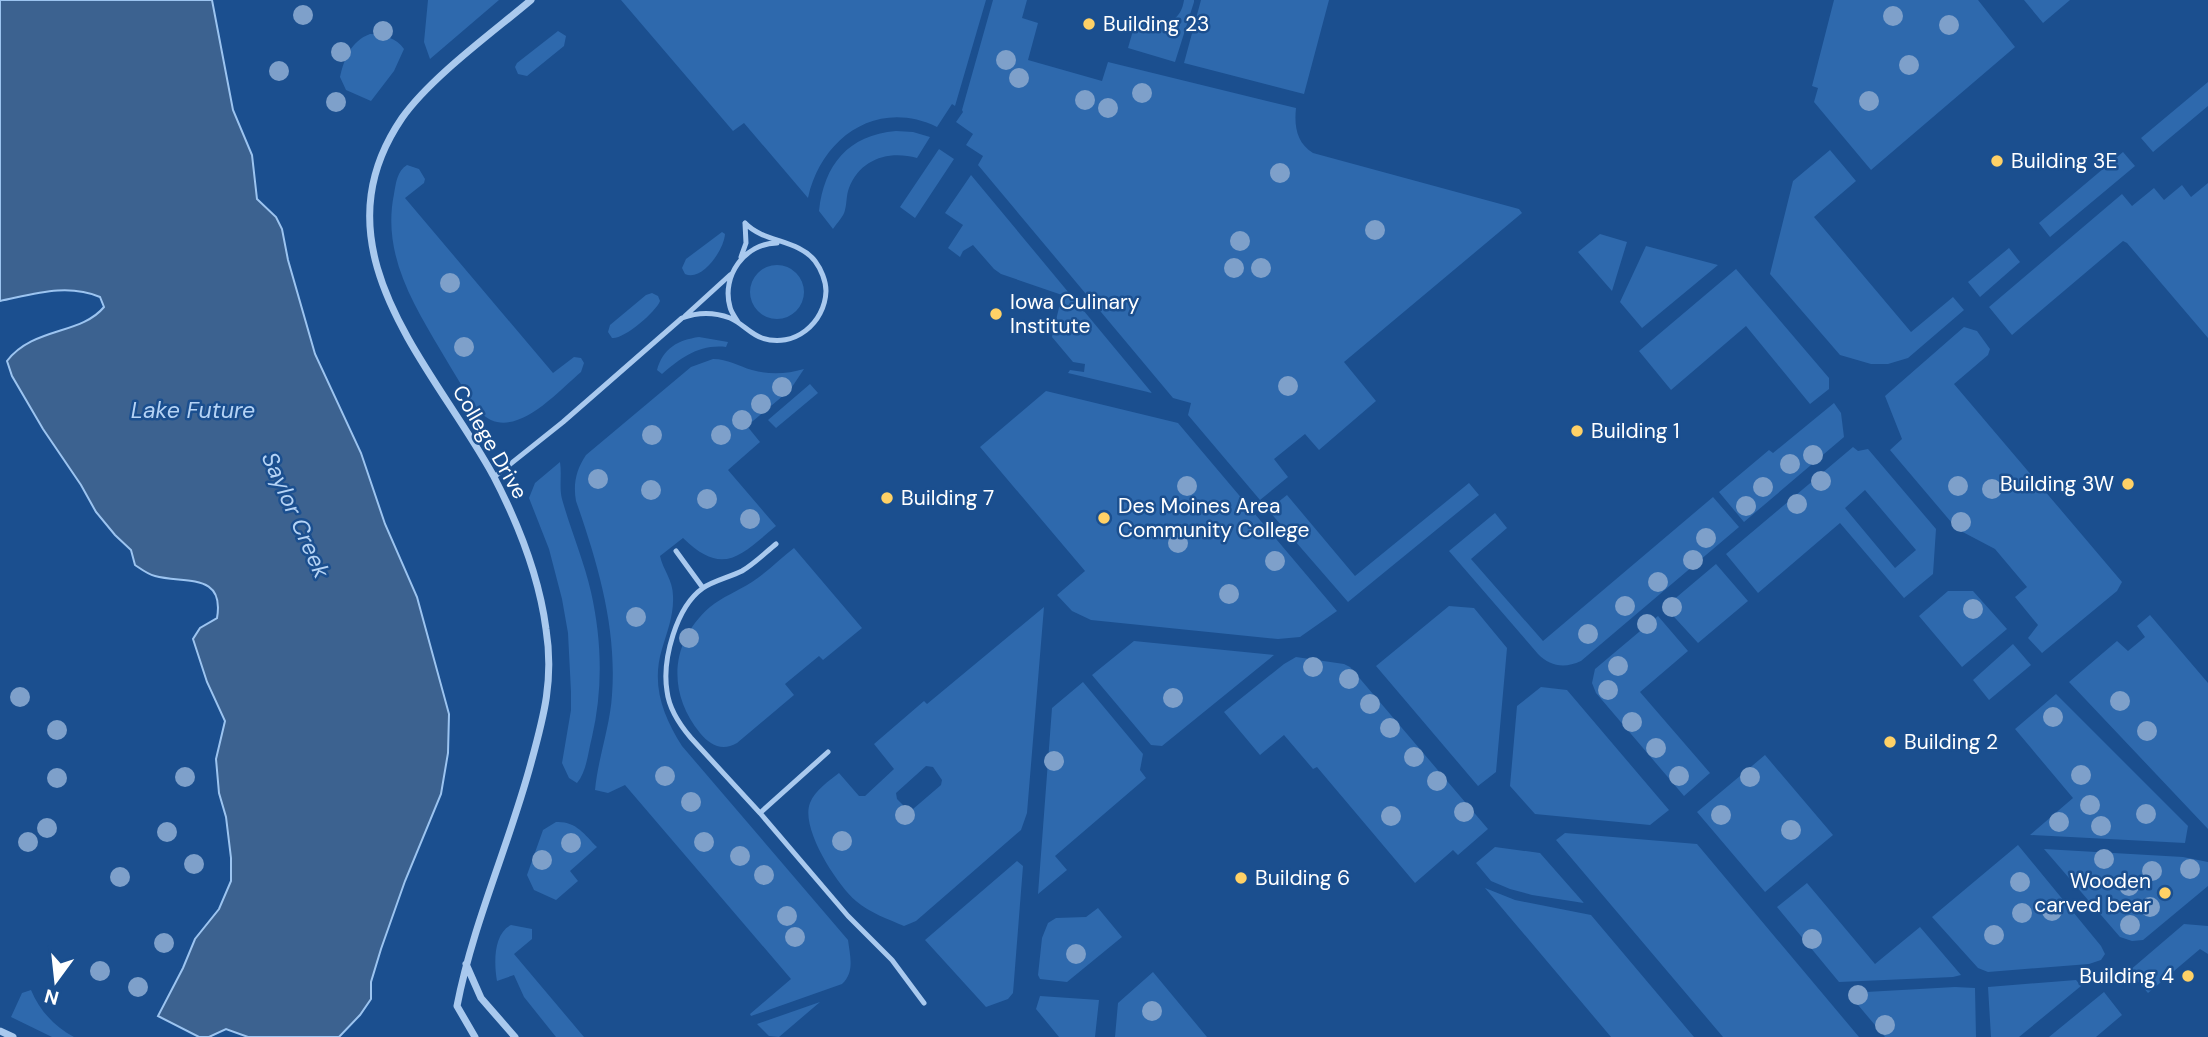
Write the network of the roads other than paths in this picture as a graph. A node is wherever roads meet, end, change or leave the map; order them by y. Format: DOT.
graph roads {
  1 [pos="531,0"];
  2 [pos="785,244"];
  3 [pos="740,260"];
  4 [pos="731,274"];
  5 [pos="682,318"];
  6 [pos="738,322"];
  7 [pos="494,477"];
  8 [pos="776,544"];
  9 [pos="676,551"];
  10 [pos="703,588"];
  11 [pos="828,752"];
  12 [pos="760,813"];
  13 [pos="466,964"];
  14 [pos="924,1003"];
  15 [pos="0,1031"];
  16 [pos="13,1037"];
  17 [pos="475,1037"];
  18 [pos="515,1037"];
  1 -- 7 [label="street, College Drive"];
  2 -- 3 [label="lane"];
  2 -- 3 [label="lane"];
  2 -- 6 [label="lane"];
  3 -- 4 [label="lane"];
  4 -- 5 [label="lane"];
  4 -- 6 [label="lane"];
  5 -- 6 [label="lane"];
  5 -- 7 [label="lane"];
  7 -- 13 [label="street, College Drive"];
  8 -- 10 [label="lane"];
  9 -- 10 [label="lane"];
  10 -- 12 [label="lane"];
  11 -- 12 [label="lane"];
  12 -- 14 [label="lane"];
  13 -- 17 [label="street, College Drive"];
  13 -- 18 [label="street"];
  15 -- 16 [label="street"];
}
